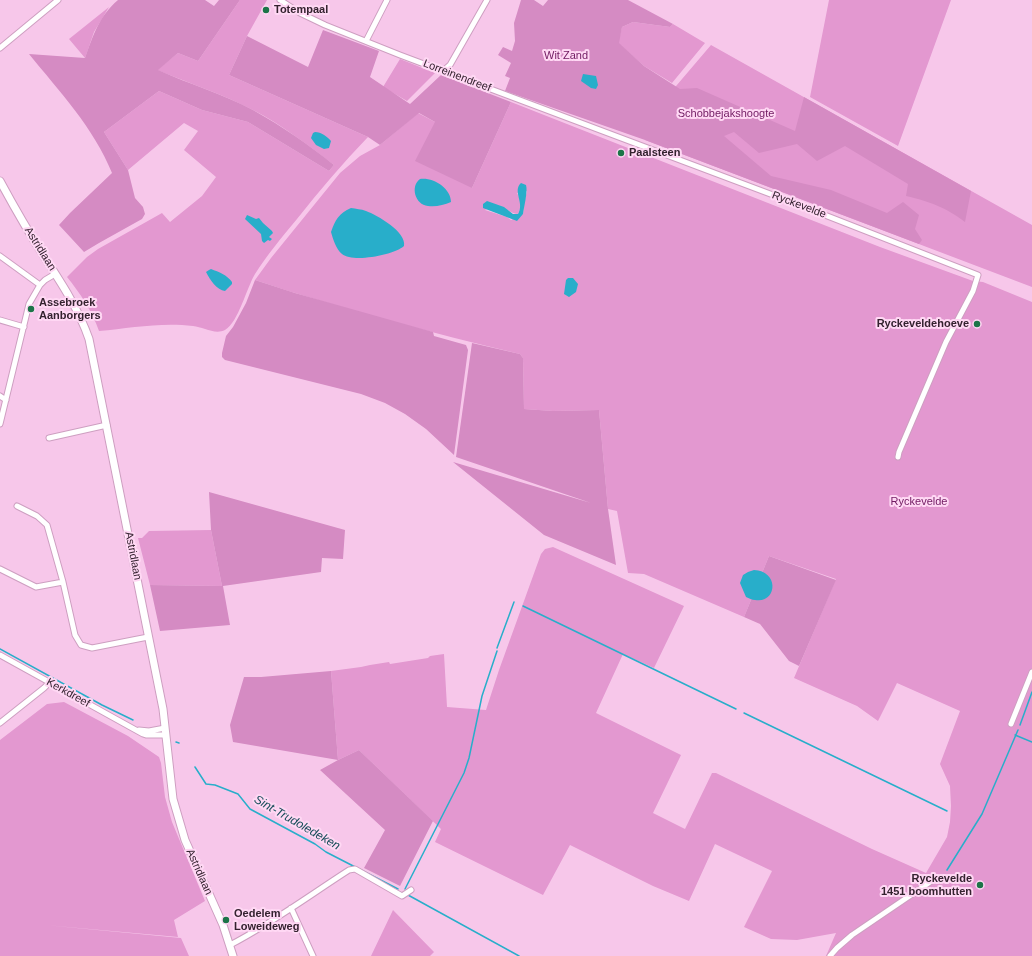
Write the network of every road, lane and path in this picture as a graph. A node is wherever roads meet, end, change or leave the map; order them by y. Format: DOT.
graph roads {
  1 [pos="58,0"];
  2 [pos="280,0"];
  3 [pos="386,0"];
  4 [pos="487,0"];
  5 [pos="366,41"];
  6 [pos="0,48"];
  7 [pos="443,71"];
  8 [pos="637,144"];
  9 [pos="0,181"];
  10 [pos="0,256"];
  11 [pos="55,274"];
  12 [pos="40,285"];
  13 [pos="0,320"];
  14 [pos="24,327"];
  15 [pos="0,396"];
  16 [pos="6,400"];
  17 [pos="0,424"];
  18 [pos="107,425"];
  19 [pos="49,438"];
  20 [pos="898,457"];
  21 [pos="17,506"];
  22 [pos="0,568"];
  23 [pos="63,582"];
  24 [pos="148,637"];
  25 [pos="0,655"];
  26 [pos="1032,672"];
  27 [pos="50,682"];
  28 [pos="0,723"];
  29 [pos="1011,724"];
  30 [pos="166,732"];
  31 [pos="933,880"];
  32 [pos="411,890"];
  33 [pos="291,908"];
  34 [pos="230,945"];
  35 [pos="233,956"];
  36 [pos="313,956"];
  37 [pos="830,956"];
  1 -- 6 [label="street"];
  2 -- 5 [label="street, Lorreinendreef"];
  3 -- 5 [label="street"];
  4 -- 7 [label="street"];
  5 -- 7 [label="street, Lorreinendreef"];
  7 -- 8 [label="street, Lorreinendreef"];
  8 -- 20 [label="street, Ryckevelde"];
  9 -- 11 [label="main road, Astridlaan"];
  10 -- 12 [label="street"];
  11 -- 12 [label="street"];
  11 -- 18 [label="main road, Astridlaan"];
  12 -- 14 [label="street"];
  13 -- 14 [label="street"];
  14 -- 16 [label="street"];
  15 -- 16 [label="street"];
  16 -- 17 [label="street"];
  18 -- 19 [label="street"];
  18 -- 24 [label="main road, Astridlaan"];
  21 -- 23 [label="street"];
  22 -- 23 [label="street"];
  23 -- 24 [label="street"];
  24 -- 30 [label="main road, Astridlaan"];
  25 -- 27 [label="street, Kerkdreef"];
  26 -- 29 [label="street"];
  27 -- 28 [label="street"];
  27 -- 30 [label="street, Kerkdreef"];
  30 -- 34 [label="main road, Astridlaan"];
  31 -- 37 [label="street"];
  32 -- 33 [label="street"];
  33 -- 34 [label="street"];
  33 -- 36 [label="street"];
  34 -- 35 [label="main road, Astridlaan"];
}
